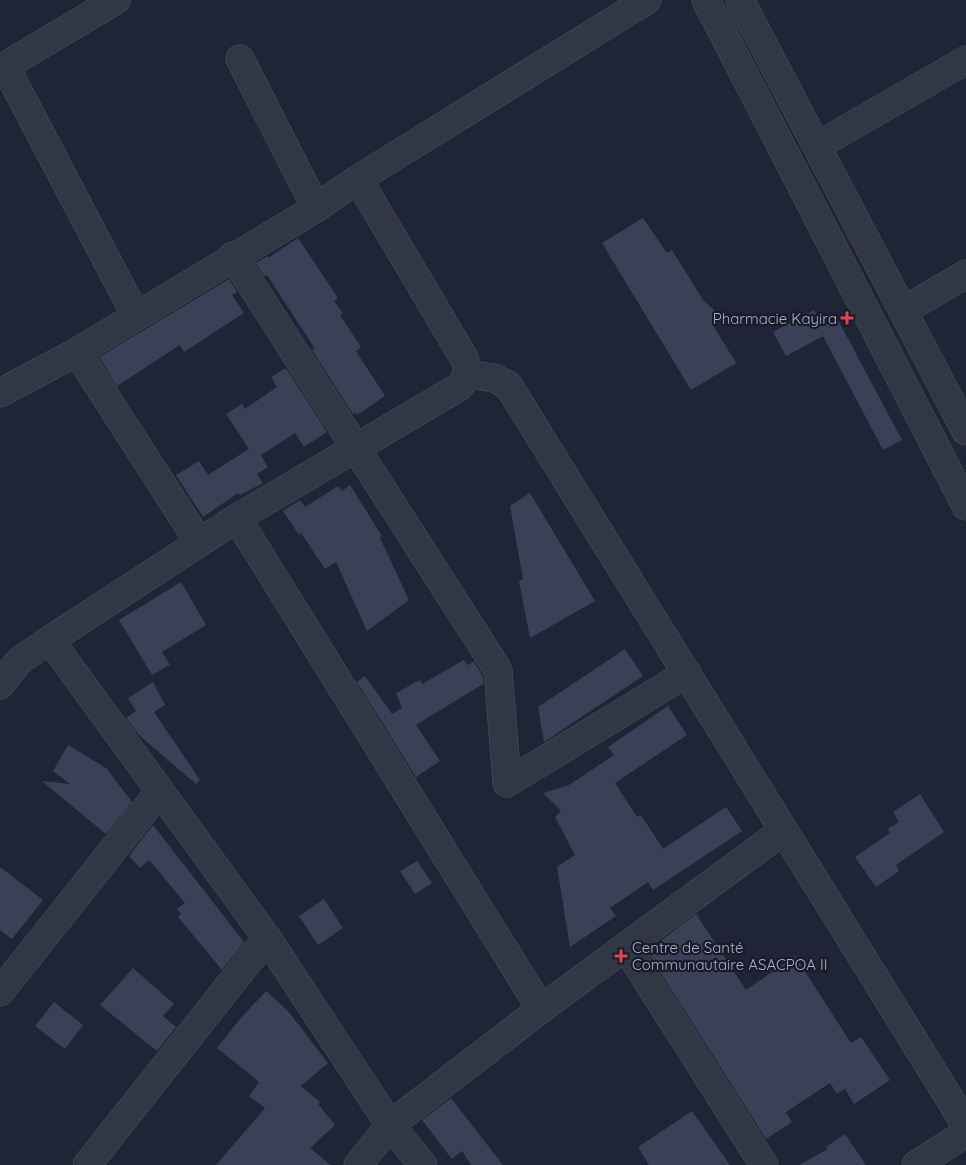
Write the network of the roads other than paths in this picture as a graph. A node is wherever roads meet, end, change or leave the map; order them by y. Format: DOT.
graph roads {
  1 [pos="116,0"];
  2 [pos="647,0"];
  3 [pos="706,0"];
  4 [pos="740,0"];
  5 [pos="240,59"];
  6 [pos="966,60"];
  7 [pos="3,67"];
  8 [pos="817,146"];
  9 [pos="358,179"];
  10 [pos="316,208"];
  11 [pos="233,256"];
  12 [pos="966,274"];
  13 [pos="903,311"];
  14 [pos="136,316"];
  15 [pos="77,352"];
  16 [pos="467,374"];
  17 [pos="6,386"];
  18 [pos="966,431"];
  19 [pos="356,448"];
  20 [pos="966,506"];
  21 [pos="237,518"];
  22 [pos="199,542"];
  23 [pos="50,640"];
  24 [pos="687,673"];
  25 [pos="0,685"];
  26 [pos="160,791"];
  27 [pos="784,830"];
  28 [pos="267,938"];
  29 [pos="626,947"];
  30 [pos="0,992"];
  31 [pos="542,1009"];
  32 [pos="962,1109"];
  33 [pos="390,1125"];
  34 [pos="966,1133"];
  35 [pos="86,1165"];
  36 [pos="358,1165"];
  37 [pos="423,1165"];
  38 [pos="764,1165"];
  39 [pos="916,1165"];
  1 -- 7 [label="street"];
  2 -- 9 [label="street"];
  3 -- 20 [label="street"];
  4 -- 8 [label="street"];
  5 -- 10 [label="street"];
  6 -- 8 [label="street"];
  7 -- 14 [label="street"];
  8 -- 13 [label="street"];
  9 -- 10 [label="street"];
  9 -- 16 [label="street"];
  10 -- 11 [label="street"];
  11 -- 14 [label="street"];
  11 -- 19 [label="street"];
  12 -- 13 [label="street"];
  13 -- 18 [label="street"];
  14 -- 15 [label="street"];
  15 -- 17 [label="street"];
  15 -- 22 [label="street"];
  16 -- 19 [label="street"];
  16 -- 24 [label="street"];
  19 -- 21 [label="street"];
  19 -- 24 [label="street"];
  21 -- 22 [label="street"];
  21 -- 31 [label="street"];
  22 -- 23 [label="street"];
  23 -- 25 [label="street"];
  23 -- 26 [label="street"];
  24 -- 27 [label="street"];
  26 -- 28 [label="street"];
  26 -- 30 [label="street"];
  27 -- 29 [label="street"];
  27 -- 32 [label="street"];
  28 -- 33 [label="street"];
  28 -- 35 [label="street"];
  29 -- 31 [label="street"];
  29 -- 38 [label="street"];
  31 -- 33 [label="street"];
  33 -- 36 [label="street"];
  33 -- 37 [label="street"];
  34 -- 39 [label="street"];
}
